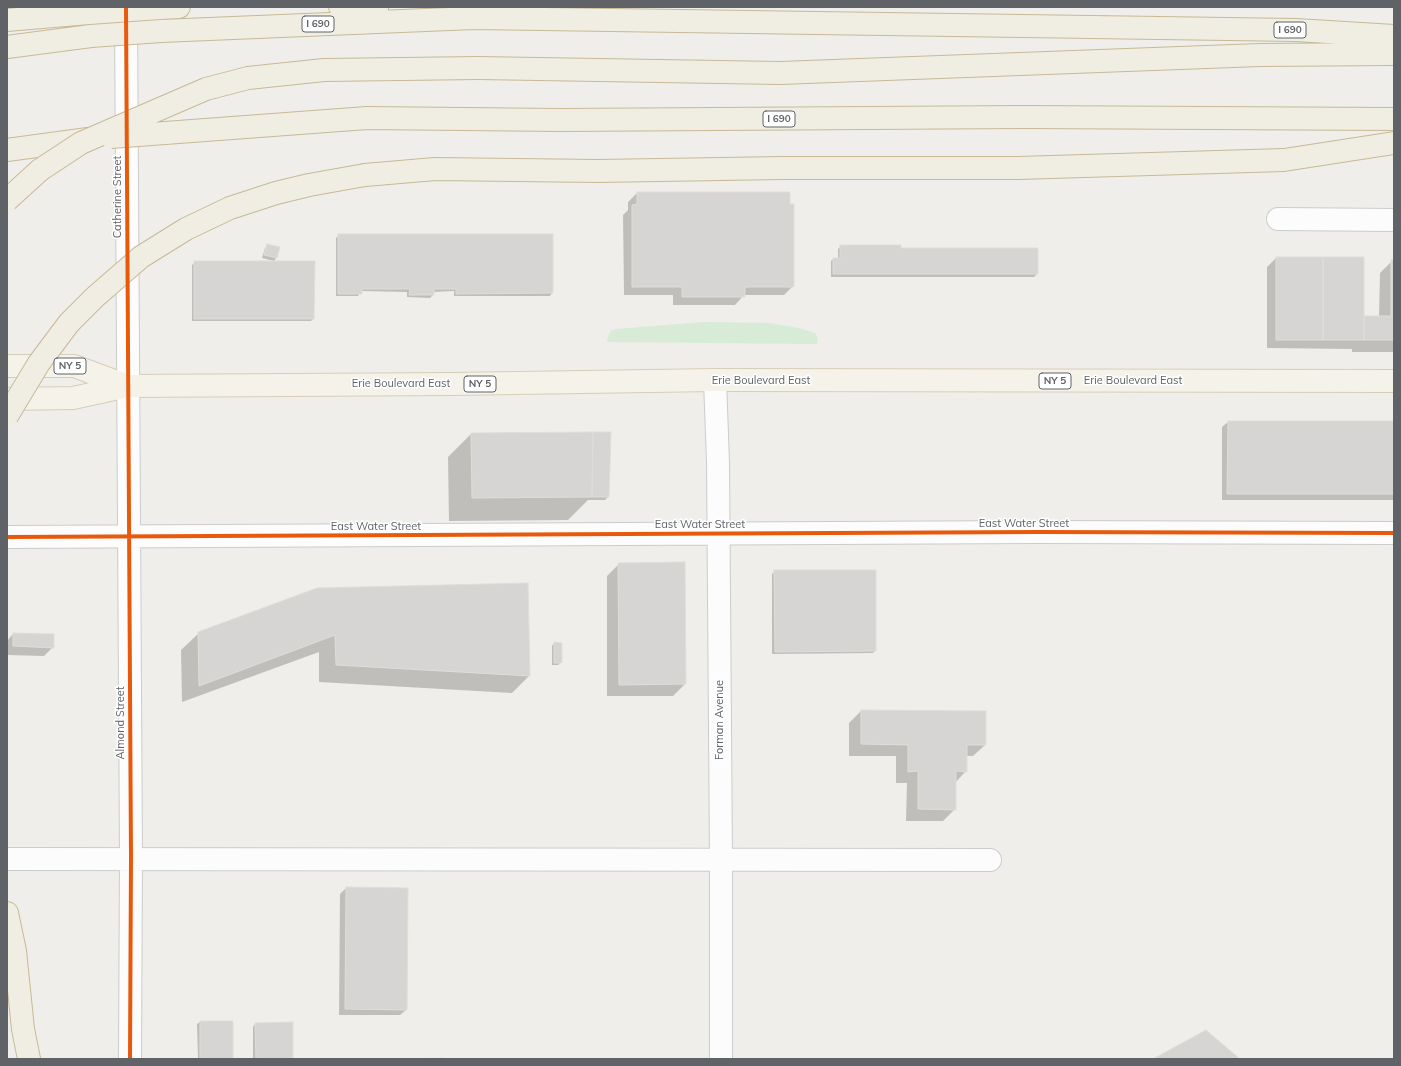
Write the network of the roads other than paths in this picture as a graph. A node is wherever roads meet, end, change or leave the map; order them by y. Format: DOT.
graph roads {
  1 [pos="126,7"];
  2 [pos="340,7"];
  3 [pos="170,8"];
  4 [pos="474,18"];
  5 [pos="7,20"];
  6 [pos="1394,36"];
  7 [pos="7,47"];
  8 [pos="1394,54"];
  9 [pos="1394,119"];
  10 [pos="1394,143"];
  11 [pos="7,150"];
  12 [pos="7,200"];
  13 [pos="1278,219"];
  14 [pos="1394,220"];
  15 [pos="7,366"];
  16 [pos="715,380"];
  17 [pos="1394,382"];
  18 [pos="128,386"];
  19 [pos="7,399"];
  20 [pos="7,416"];
  21 [pos="1394,533"];
  22 [pos="718,534"];
  23 [pos="7,537"];
  24 [pos="129,538"];
  25 [pos="131,858"];
  26 [pos="7,859"];
  27 [pos="721,860"];
  28 [pos="990,860"];
  29 [pos="7,913"];
  30 [pos="7,977"];
  31 [pos="23,1029"];
  32 [pos="29,1059"];
  33 [pos="130,1059"];
  34 [pos="721,1059"];
  1 -- 18 [label="street, Catherine Street"];
  2 -- 4 [label="highway"];
  3 -- 5 [label="highway, bridge"];
  4 -- 6 [label="highway, I 690"];
  4 -- 7 [label="highway, I 690, bridge"];
  8 -- 12 [label="highway, bridge"];
  9 -- 11 [label="highway, I 690, bridge"];
  10 -- 20 [label="highway, bridge"];
  13 -- 14 [label="street"];
  15 -- 18 [label="main road, Erie Boulevard East / NY 5"];
  16 -- 17 [label="main road, Erie Boulevard East / NY 5"];
  16 -- 18 [label="main road, Erie Boulevard East / NY 5"];
  16 -- 22 [label="street, Forman Avenue"];
  18 -- 19 [label="main road, Erie Boulevard East / NY 5"];
  18 -- 24 [label="street, Almond Street"];
  21 -- 22 [label="street, East Water Street"];
  22 -- 24 [label="street, East Water Street"];
  22 -- 27 [label="street, Forman Avenue"];
  23 -- 24 [label="street, East Water Street"];
  24 -- 25 [label="street, Almond Street"];
  25 -- 26 [label="street"];
  25 -- 27 [label="street"];
  25 -- 33 [label="street, Almond Street"];
  27 -- 28 [label="street"];
  27 -- 34 [label="street, Forman Avenue"];
  29 -- 31 [label="highway"];
  30 -- 31 [label="highway"];
  31 -- 32 [label="highway"];
}
